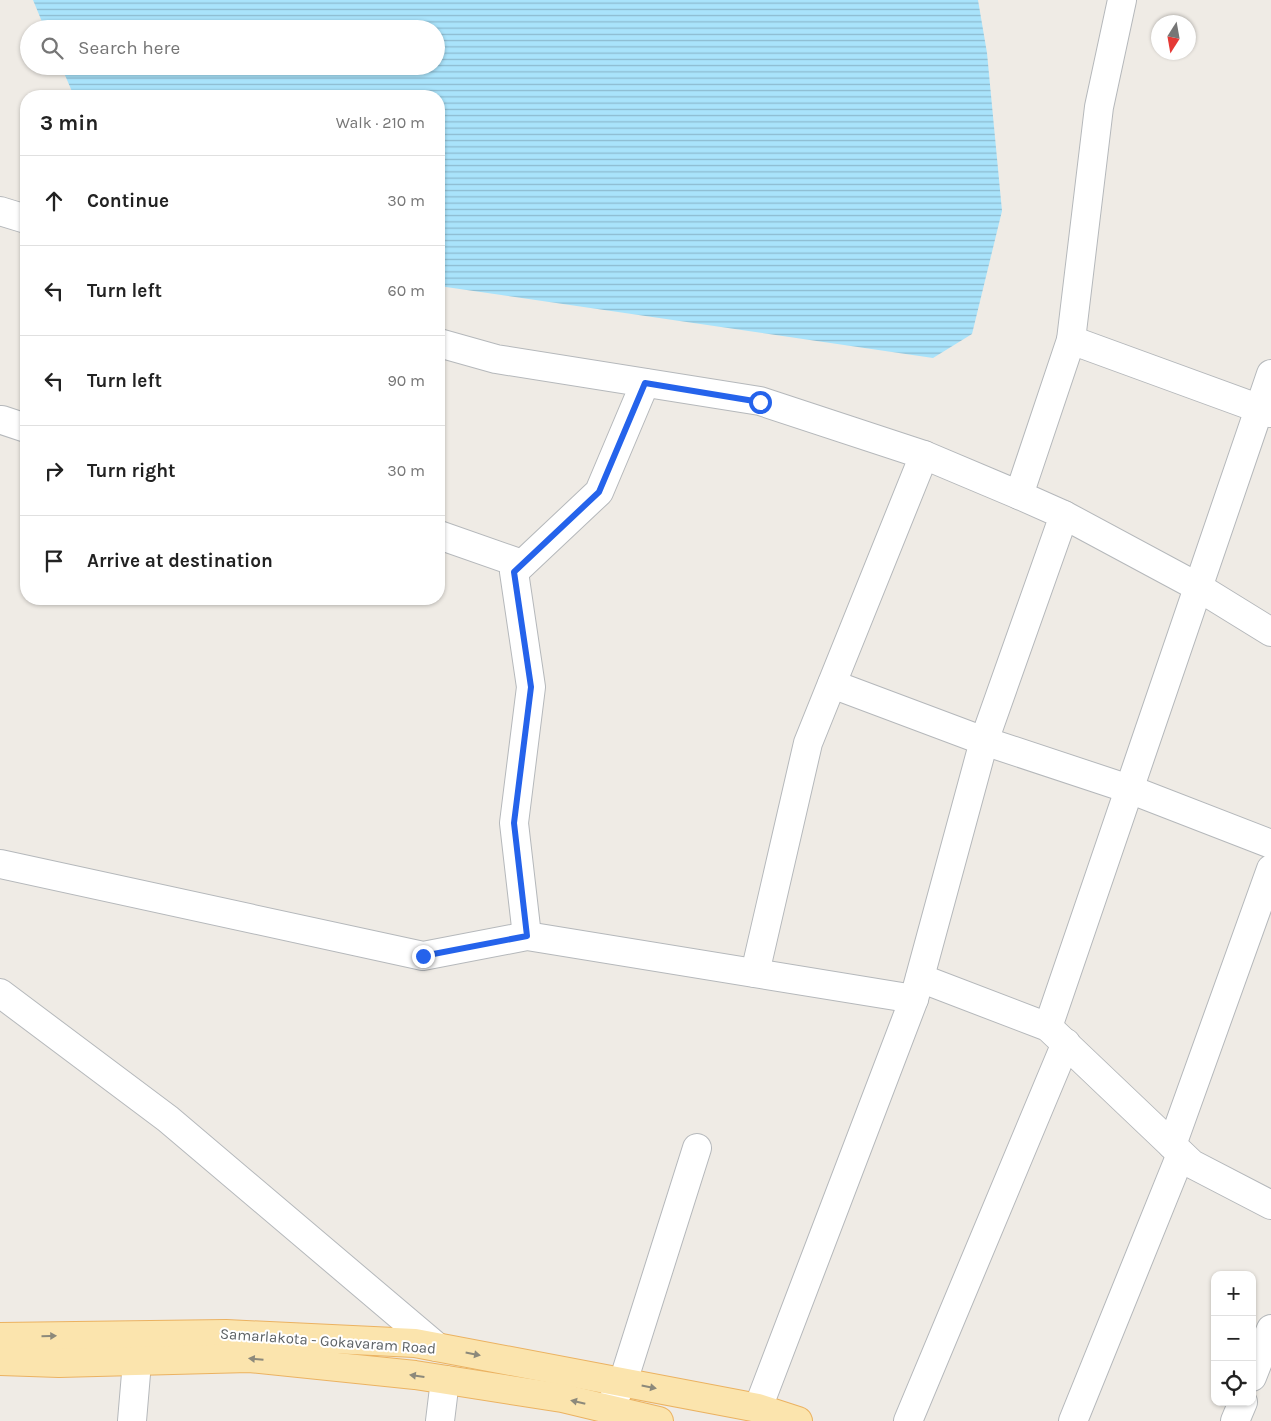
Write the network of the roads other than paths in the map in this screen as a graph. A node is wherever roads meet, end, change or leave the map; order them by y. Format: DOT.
graph roads {
  1 [pos="1122,0"];
  2 [pos="0,211"];
  3 [pos="20,218"];
  4 [pos="1071,340"];
  5 [pos="445,345"];
  6 [pos="1271,374"];
  7 [pos="645,383"];
  8 [pos="1265,411"];
  9 [pos="924,455"];
  10 [pos="1019,495"];
  11 [pos="1064,515"];
  12 [pos="445,537"];
  13 [pos="522,564"];
  14 [pos="1198,587"];
  15 [pos="1271,632"];
  16 [pos="832,684"];
  17 [pos="984,741"];
  18 [pos="1129,789"];
  19 [pos="1271,844"];
  20 [pos="0,864"];
  21 [pos="1271,869"];
  22 [pos="527,936"];
  23 [pos="755,973"];
  24 [pos="917,988"];
  25 [pos="0,993"];
  26 [pos="1057,1035"];
  27 [pos="697,1148"];
  28 [pos="1177,1150"];
  29 [pos="1271,1205"];
  30 [pos="1271,1329"];
  31 [pos="0,1337"];
  32 [pos="437,1347"];
  33 [pos="0,1361"];
  34 [pos="137,1362"];
  35 [pos="1256,1367"];
  36 [pos="445,1380"];
  37 [pos="623,1382"];
  38 [pos="1241,1406"];
  39 [pos="758,1408"];
  40 [pos="609,1409"];
  41 [pos="132,1421"];
  42 [pos="440,1421"];
  43 [pos="659,1421"];
  44 [pos="798,1421"];
  45 [pos="908,1421"];
  46 [pos="1073,1421"];
  47 [pos="1235,1421"];
  1 -- 4 [label="street"];
  2 -- 3 [label="street"];
  4 -- 8 [label="street"];
  4 -- 10 [label="street"];
  5 -- 7 [label="street"];
  6 -- 8 [label="street"];
  7 -- 9 [label="street"];
  7 -- 13 [label="street"];
  8 -- 14 [label="street"];
  9 -- 10 [label="street"];
  9 -- 16 [label="street"];
  10 -- 11 [label="street"];
  11 -- 14 [label="street"];
  11 -- 17 [label="street"];
  12 -- 13 [label="street"];
  13 -- 22 [label="street"];
  14 -- 15 [label="street"];
  14 -- 18 [label="street"];
  16 -- 17 [label="street"];
  16 -- 23 [label="street"];
  17 -- 18 [label="street"];
  17 -- 24 [label="street"];
  18 -- 19 [label="street"];
  18 -- 26 [label="street"];
  20 -- 22 [label="street"];
  21 -- 28 [label="street"];
  22 -- 23 [label="street"];
  23 -- 24 [label="street"];
  24 -- 26 [label="street"];
  24 -- 39 [label="street"];
  25 -- 32 [label="street"];
  26 -- 28 [label="street"];
  26 -- 45 [label="street"];
  27 -- 37 [label="street"];
  28 -- 29 [label="street"];
  28 -- 46 [label="street"];
  30 -- 35 [label="street"];
  31 -- 32 [label="main road, Samarlakota - Gokavaram Road, one-way"];
  32 -- 37 [label="main road, Samarlakota - Gokavaram Road, one-way"];
  33 -- 34 [label="main road"];
  36 -- 34 [label="main road, one-way"];
  34 -- 41 [label="street"];
  40 -- 36 [label="main road, one-way"];
  36 -- 42 [label="street"];
  37 -- 39 [label="main road, Samarlakota - Gokavaram Road, one-way"];
  37 -- 40 [label="street"];
  38 -- 47 [label="street"];
  39 -- 44 [label="main road, Samarlakota - Gokavaram Road"];
  40 -- 43 [label="main road"];
}
